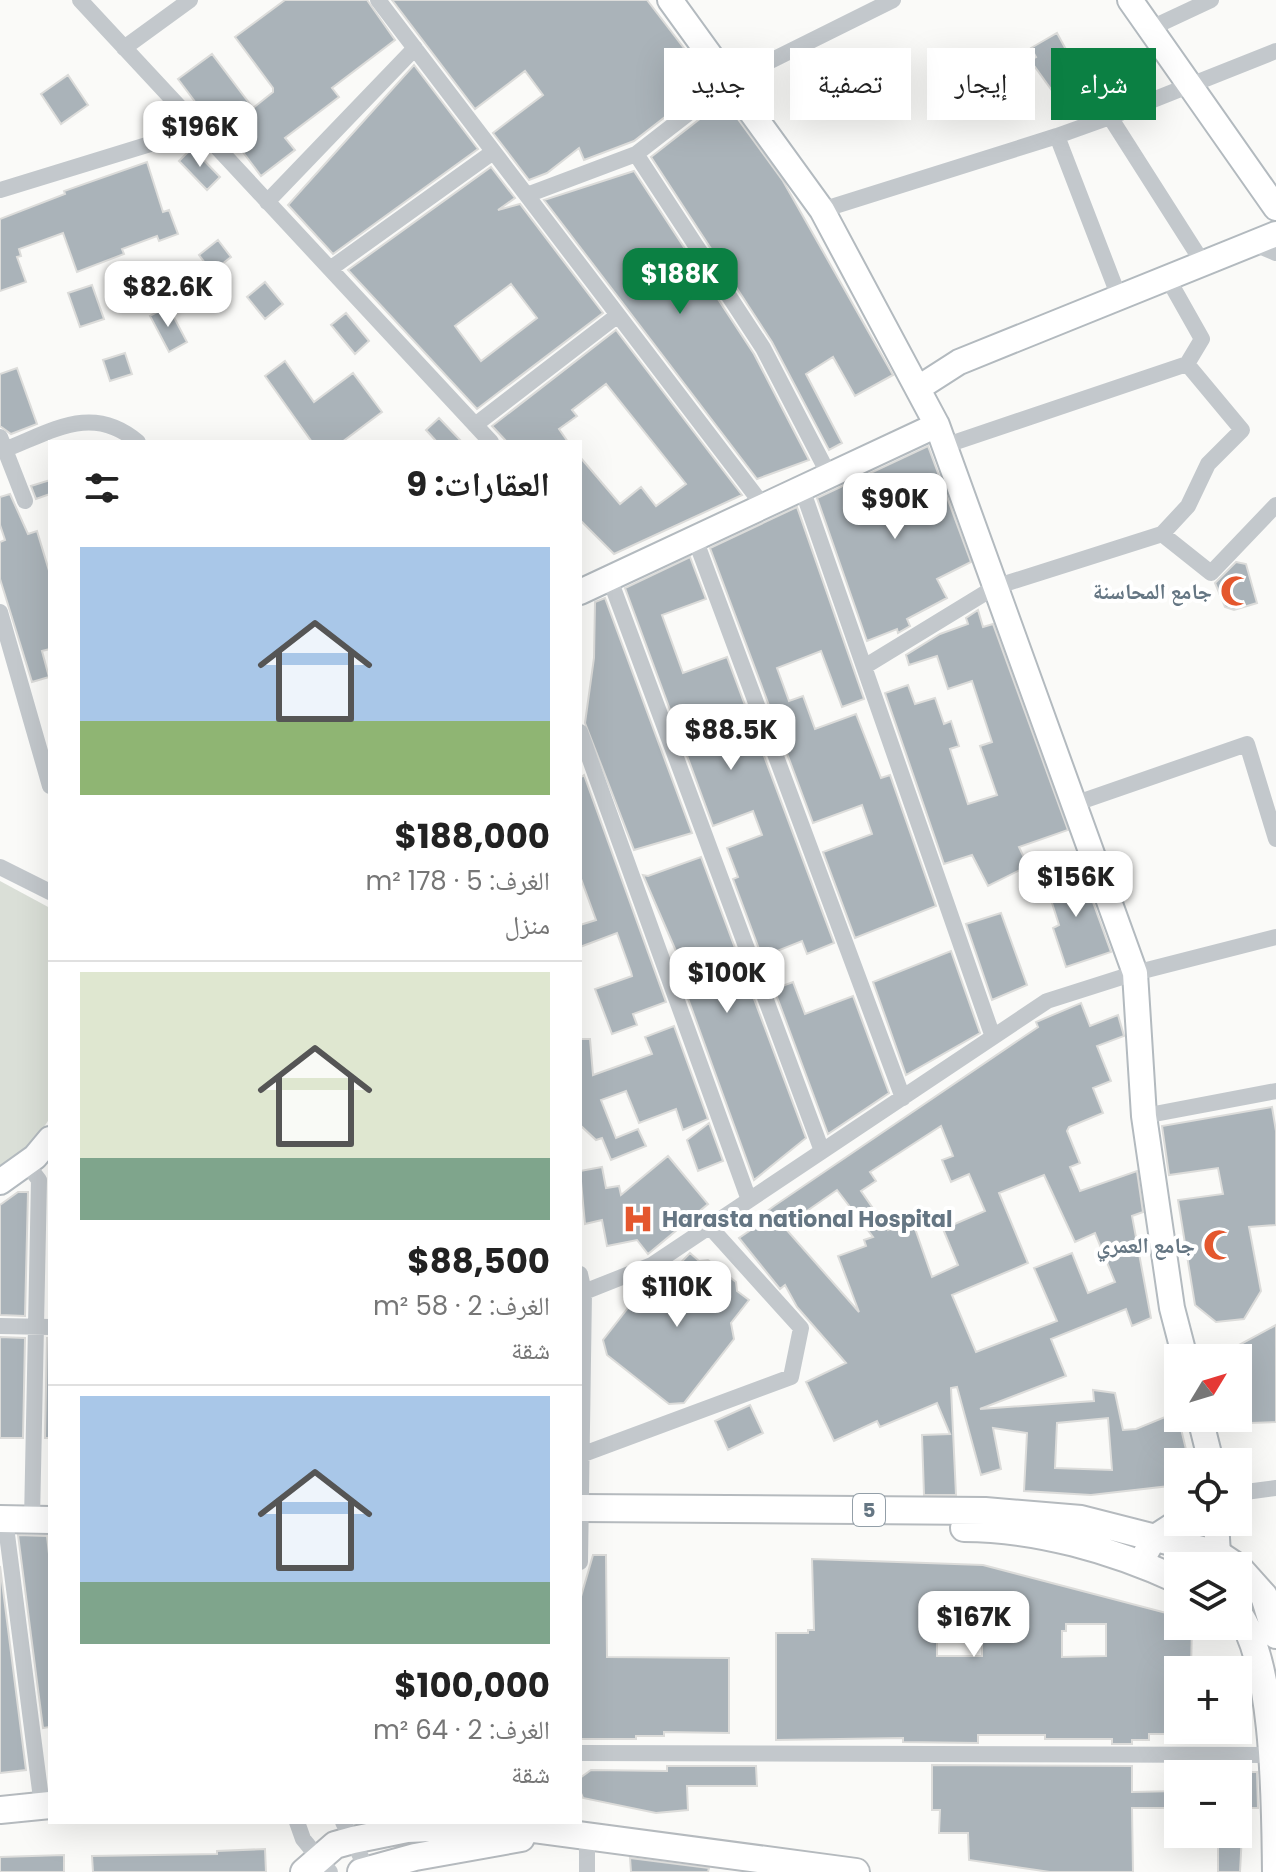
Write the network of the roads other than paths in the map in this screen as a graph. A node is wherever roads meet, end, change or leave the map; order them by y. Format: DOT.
graph roads {
  1 [pos="80,0"];
  2 [pos="190,0"];
  3 [pos="378,0"];
  4 [pos="670,0"];
  5 [pos="893,0"];
  6 [pos="1130,0"];
  7 [pos="1211,0"];
  8 [pos="870,5"];
  9 [pos="1149,29"];
  10 [pos="124,48"];
  11 [pos="415,48"];
  12 [pos="706,48"];
  13 [pos="1276,51"];
  14 [pos="774,57"];
  15 [pos="1188,83"];
  16 [pos="1156,97"];
  17 [pos="680,120"];
  18 [pos="758,120"];
  19 [pos="1102,120"];
  20 [pos="1112,120"];
  21 [pos="199,129"];
  22 [pos="1057,136"];
  23 [pos="493,152"];
  24 [pos="636,154"];
  25 [pos="0,190"];
  26 [pos="527,195"];
  27 [pos="267,202"];
  28 [pos="1276,208"];
  29 [pos="822,210"];
  30 [pos="1276,234"];
  31 [pos="1252,243"];
  32 [pos="1276,253"];
  33 [pos="1203,263"];
  34 [pos="330,269"];
  35 [pos="1167,277"];
  36 [pos="1119,297"];
  37 [pos="618,315"];
  38 [pos="1187,364"];
  39 [pos="920,387"];
  40 [pos="475,425"];
  41 [pos="940,435"];
  42 [pos="136,440"];
  43 [pos="489,440"];
  44 [pos="2,443"];
  45 [pos="828,473"];
  46 [pos="801,486"];
  47 [pos="25,501"];
  48 [pos="762,504"];
  49 [pos="1276,505"];
  50 [pos="1162,534"];
  51 [pos="694,536"];
  52 [pos="609,577"];
  53 [pos="995,587"];
  54 [pos="582,591"];
  55 [pos="0,612"];
  56 [pos="864,667"];
  57 [pos="582,738"];
  58 [pos="48,779"];
  59 [pos="1074,804"];
  60 [pos="1276,839"];
  61 [pos="0,867"];
  62 [pos="48,886"];
  63 [pos="1276,937"];
  64 [pos="1135,973"];
  65 [pos="993,1037"];
  66 [pos="1276,1091"];
  67 [pos="903,1098"];
  68 [pos="1144,1116"];
  69 [pos="822,1151"];
  70 [pos="40,1154"];
  71 [pos="0,1182"];
  72 [pos="749,1200"];
  73 [pos="709,1226"];
  74 [pos="582,1283"];
  75 [pos="584,1292"];
  76 [pos="0,1326"];
  77 [pos="43,1326"];
  78 [pos="582,1337"];
  79 [pos="1181,1344"];
  80 [pos="582,1455"];
  81 [pos="1276,1488"];
  82 [pos="1252,1491"];
  83 [pos="41,1512"];
  84 [pos="2,1514"];
  85 [pos="582,1516"];
  86 [pos="582,1516"];
  87 [pos="1164,1531"];
  88 [pos="1155,1537"];
  89 [pos="1199,1552"];
  90 [pos="1140,1563"];
  91 [pos="1164,1574"];
  92 [pos="1252,1580"];
  93 [pos="1273,1596"];
  94 [pos="1252,1607"];
  95 [pos="1276,1635"];
  96 [pos="1250,1640"];
  97 [pos="582,1753"];
  98 [pos="1274,1755"];
  99 [pos="46,1806"];
  100 [pos="0,1810"];
  101 [pos="298,1824"];
  102 [pos="546,1828"];
  103 [pos="348,1831"];
  104 [pos="587,1835"];
  105 [pos="719,1862"];
  106 [pos="317,1867"];
  107 [pos="364,1870"];
  108 [pos="587,1872"];
  109 [pos="856,1872"];
  110 [pos="1276,1872"];
  1 -- 10 [label="street"];
  2 -- 10 [label="street"];
  3 -- 11 [label="street"];
  4 -- 12 [label="street"];
  5 -- 8 [label="street"];
  6 -- 9 [label="street"];
  7 -- 9 [label="street"];
  8 -- 14 [label="street"];
  9 -- 15 [label="street"];
  10 -- 21 [label="street"];
  11 -- 23 [label="street"];
  11 -- 27 [label="street"];
  13 -- 15 [label="street"];
  15 -- 16 [label="street"];
  15 -- 28 [label="street"];
  17 -- 24 [label="street"];
  18 -- 29 [label="street"];
  19 -- 22 [label="street"];
  20 -- 33 [label="street"];
  21 -- 25 [label="street"];
  21 -- 27 [label="street"];
  22 -- 29 [label="street"];
  22 -- 36 [label="street"];
  23 -- 26 [label="street"];
  23 -- 34 [label="street"];
  24 -- 26 [label="street"];
  24 -- 45 [label="street"];
  26 -- 37 [label="street"];
  27 -- 34 [label="street"];
  29 -- 39 [label="street"];
  30 -- 31 [label="street"];
  31 -- 32 [label="street"];
  31 -- 33 [label="street"];
  33 -- 35 [label="street"];
  34 -- 40 [label="street"];
  35 -- 36 [label="street"];
  35 -- 38 [label="street"];
  36 -- 39 [label="street"];
  37 -- 40 [label="street"];
  37 -- 48 [label="street"];
  38 -- 41 [label="street"];
  38 -- 50 [label="street"];
  39 -- 41 [label="street"];
  40 -- 43 [label="street"];
  41 -- 45 [label="street"];
  41 -- 53 [label="street"];
  42 -- 44 [label="street"];
  44 -- 47 [label="street"];
  45 -- 46 [label="street"];
  46 -- 48 [label="street"];
  46 -- 56 [label="street"];
  48 -- 51 [label="street"];
  49 -- 50 [label="street"];
  50 -- 53 [label="street"];
  51 -- 52 [label="street"];
  51 -- 67 [label="street"];
  52 -- 54 [label="street"];
  52 -- 69 [label="street"];
  53 -- 56 [label="street"];
  53 -- 59 [label="street"];
  55 -- 58 [label="street"];
  56 -- 65 [label="street"];
  57 -- 72 [label="street"];
  59 -- 60 [label="street"];
  59 -- 64 [label="street"];
  61 -- 62 [label="street"];
  63 -- 64 [label="street"];
  64 -- 65 [label="street"];
  64 -- 68 [label="street"];
  65 -- 67 [label="street"];
  66 -- 68 [label="street"];
  67 -- 69 [label="street"];
  68 -- 79 [label="street"];
  69 -- 72 [label="street"];
  70 -- 71 [label="street"];
  70 -- 77 [label="street"];
  72 -- 73 [label="street"];
  73 -- 75 [label="street"];
  73 -- 80 [label="street"];
  74 -- 75 [label="street"];
  75 -- 78 [label="street"];
  76 -- 77 [label="street"];
  77 -- 83 [label="street"];
  81 -- 82 [label="street"];
  83 -- 84 [label="main road"];
  84 -- 99 [label="street"];
  85 -- 88 [label="main road, 5"];
  86 -- 90 [label="main road, 5"];
  87 -- 88 [label="street"];
  88 -- 89 [label="main road, 5"];
  88 -- 90 [label="street"];
  90 -- 91 [label="main road, 5"];
  92 -- 93 [label="main road"];
  93 -- 94 [label="street"];
  93 -- 95 [label="main road"];
  96 -- 98 [label="main road"];
  97 -- 98 [label="street"];
  98 -- 110 [label="main road"];
  99 -- 100 [label="main road"];
  101 -- 106 [label="street"];
  102 -- 103 [label="main road"];
  102 -- 104 [label="main road"];
  102 -- 107 [label="main road"];
  103 -- 106 [label="main road"];
  103 -- 107 [label="street"];
  104 -- 105 [label="main road"];
  104 -- 108 [label="street"];
  105 -- 109 [label="main road"];
}
